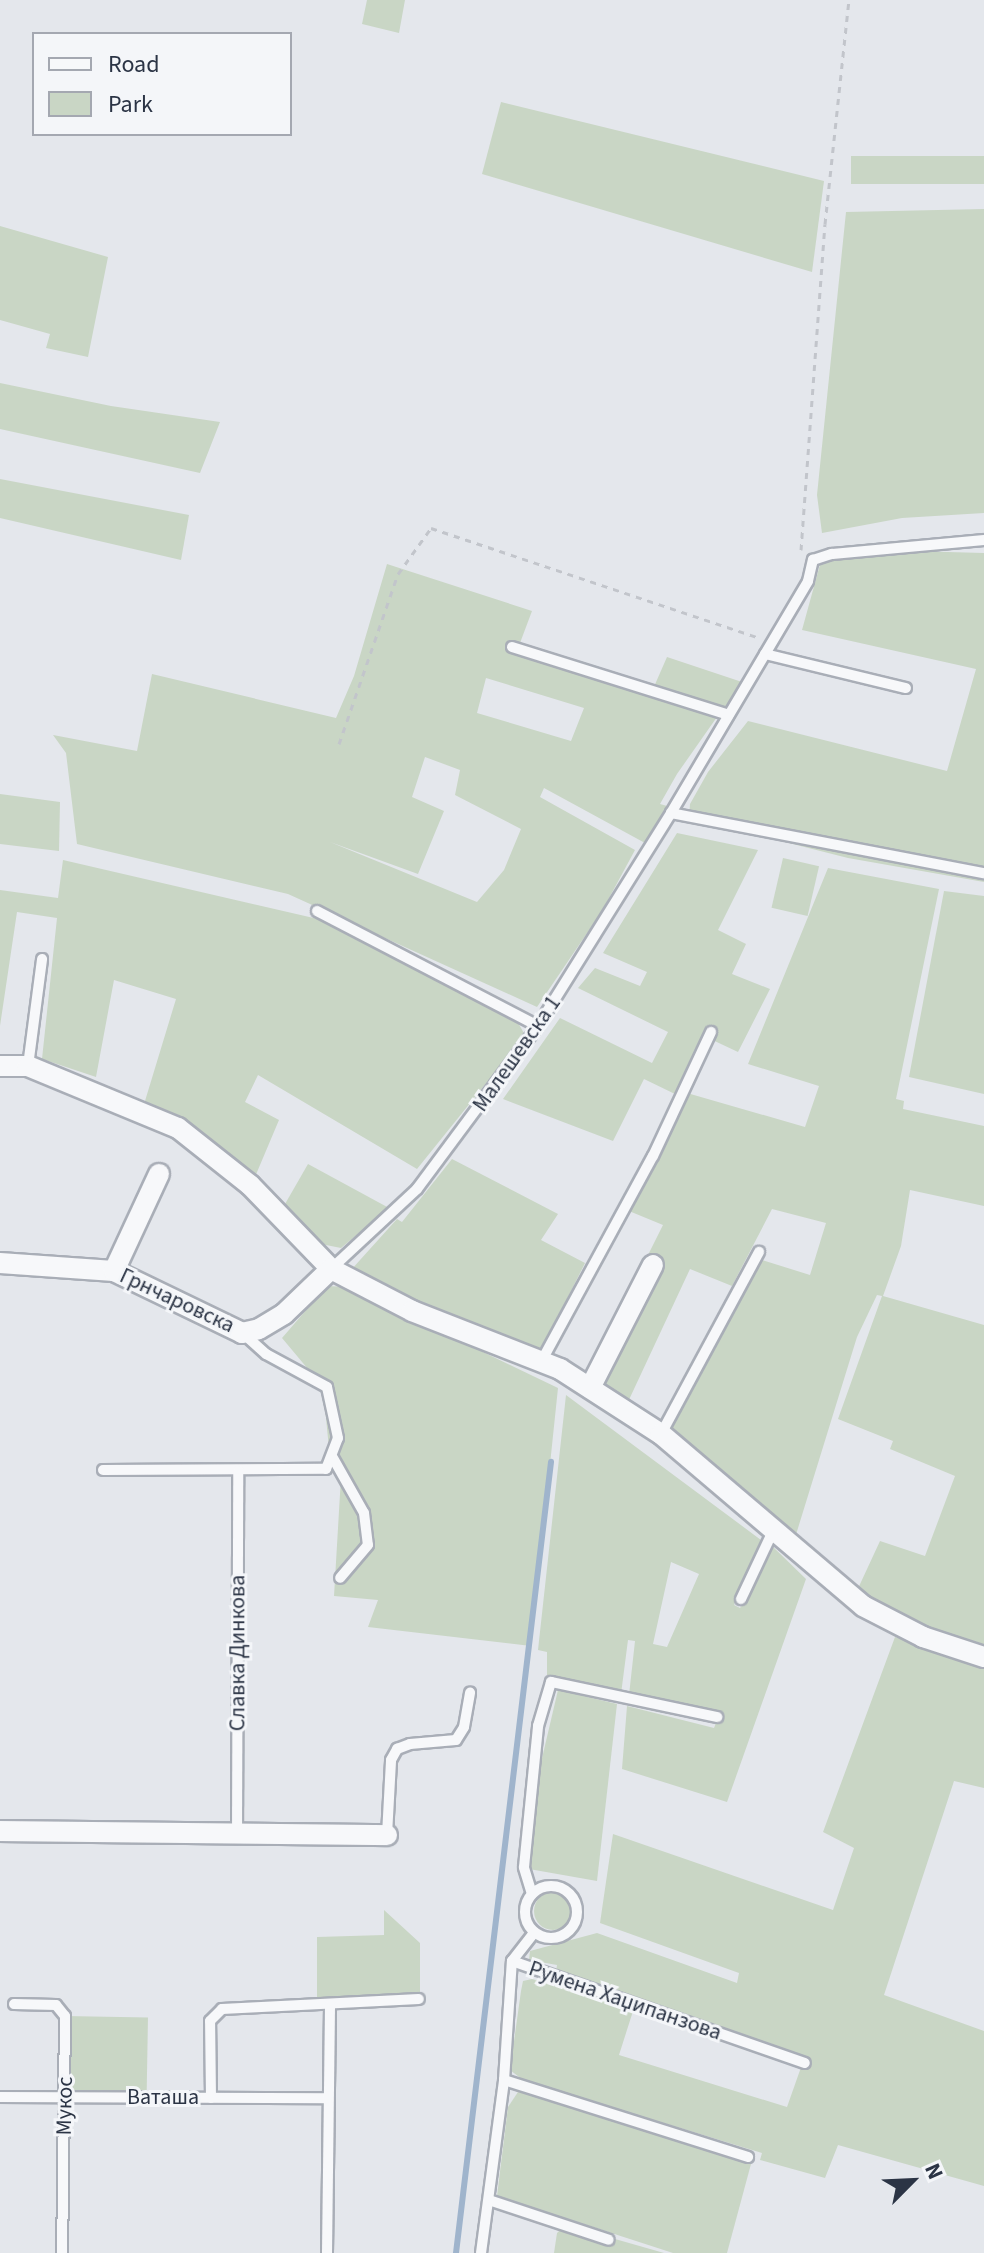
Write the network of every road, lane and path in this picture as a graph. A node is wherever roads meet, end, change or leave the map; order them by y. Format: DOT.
graph roads {
  1 [pos="849,0"];
  2 [pos="984,540"];
  3 [pos="808,581"];
  4 [pos="772,642"];
  5 [pos="512,647"];
  6 [pos="765,654"];
  7 [pos="906,688"];
  8 [pos="729,715"];
  9 [pos="339,744"];
  10 [pos="671,813"];
  11 [pos="984,873"];
  12 [pos="317,911"];
  13 [pos="42,959"];
  14 [pos="538,1026"];
  15 [pos="711,1032"];
  16 [pos="0,1066"];
  17 [pos="28,1066"];
  18 [pos="159,1174"];
  19 [pos="759,1252"];
  20 [pos="0,1263"];
  21 [pos="653,1265"];
  22 [pos="331,1269"];
  23 [pos="114,1271"];
  24 [pos="242,1333"];
  25 [pos="541,1362"];
  26 [pos="590,1388"];
  27 [pos="661,1434"];
  28 [pos="333,1458"];
  29 [pos="103,1470"];
  30 [pos="238,1471"];
  31 [pos="773,1531"];
  32 [pos="340,1578"];
  33 [pos="741,1599"];
  34 [pos="984,1657"];
  35 [pos="470,1693"];
  36 [pos="717,1717"];
  37 [pos="0,1831"];
  38 [pos="237,1835"];
  39 [pos="387,1835"];
  40 [pos="532,1894"];
  41 [pos="534,1933"];
  42 [pos="512,1961"];
  43 [pos="419,1999"];
  44 [pos="14,2004"];
  45 [pos="330,2004"];
  46 [pos="805,2063"];
  47 [pos="504,2080"];
  48 [pos="0,2097"];
  49 [pos="65,2098"];
  50 [pos="211,2098"];
  51 [pos="327,2098"];
  52 [pos="748,2157"];
  53 [pos="489,2200"];
  54 [pos="609,2240"];
  55 [pos="62,2253"];
  56 [pos="327,2253"];
  57 [pos="481,2253"];
  1 -- 3 [label="path"];
  2 -- 3 [label="lane, Малешевска 1"];
  3 -- 4 [label="lane, Малешевска 1"];
  4 -- 6 [label="lane, Малешевска 1"];
  4 -- 9 [label="path"];
  5 -- 8 [label="lane"];
  6 -- 7 [label="lane"];
  6 -- 8 [label="lane, Малешевска 1"];
  8 -- 10 [label="lane, Малешевска 1"];
  10 -- 11 [label="lane"];
  10 -- 14 [label="lane, Малешевска 1"];
  12 -- 14 [label="lane"];
  13 -- 17 [label="lane"];
  14 -- 22 [label="lane, Малешевска 1"];
  15 -- 25 [label="lane"];
  16 -- 17 [label="street"];
  17 -- 22 [label="street"];
  18 -- 23 [label="street"];
  19 -- 27 [label="lane"];
  20 -- 23 [label="street, Грнчаровска"];
  21 -- 26 [label="street"];
  22 -- 24 [label="street, Грнчаровска"];
  22 -- 25 [label="street"];
  23 -- 24 [label="street, Грнчаровска"];
  24 -- 28 [label="lane"];
  25 -- 26 [label="street"];
  26 -- 27 [label="street"];
  27 -- 31 [label="street"];
  28 -- 30 [label="lane"];
  28 -- 32 [label="lane"];
  29 -- 30 [label="lane"];
  30 -- 38 [label="lane, Славка Динкова"];
  31 -- 33 [label="lane"];
  31 -- 34 [label="street"];
  35 -- 39 [label="lane"];
  36 -- 40 [label="lane, Румена Хаџипанзова"];
  37 -- 38 [label="street"];
  38 -- 39 [label="street"];
  40 -- 41 [label="lane, Румена Хаџипанзова"];
  40 -- 41 [label="lane, Румена Хаџипанзова"];
  41 -- 42 [label="lane"];
  42 -- 46 [label="lane, Румена Хаџипанзова"];
  42 -- 47 [label="lane, Румена Хаџипанзова"];
  43 -- 45 [label="lane"];
  44 -- 49 [label="lane, Мукос"];
  45 -- 50 [label="lane"];
  45 -- 51 [label="lane"];
  47 -- 52 [label="lane"];
  47 -- 53 [label="lane, Румена Хаџипанзова"];
  48 -- 49 [label="lane, Ваташа"];
  49 -- 50 [label="lane, Ваташа"];
  49 -- 55 [label="lane, Мукос"];
  50 -- 51 [label="lane, Ваташа"];
  51 -- 56 [label="lane"];
  53 -- 54 [label="lane"];
  53 -- 57 [label="lane, Румена Хаџипанзова"];
}
